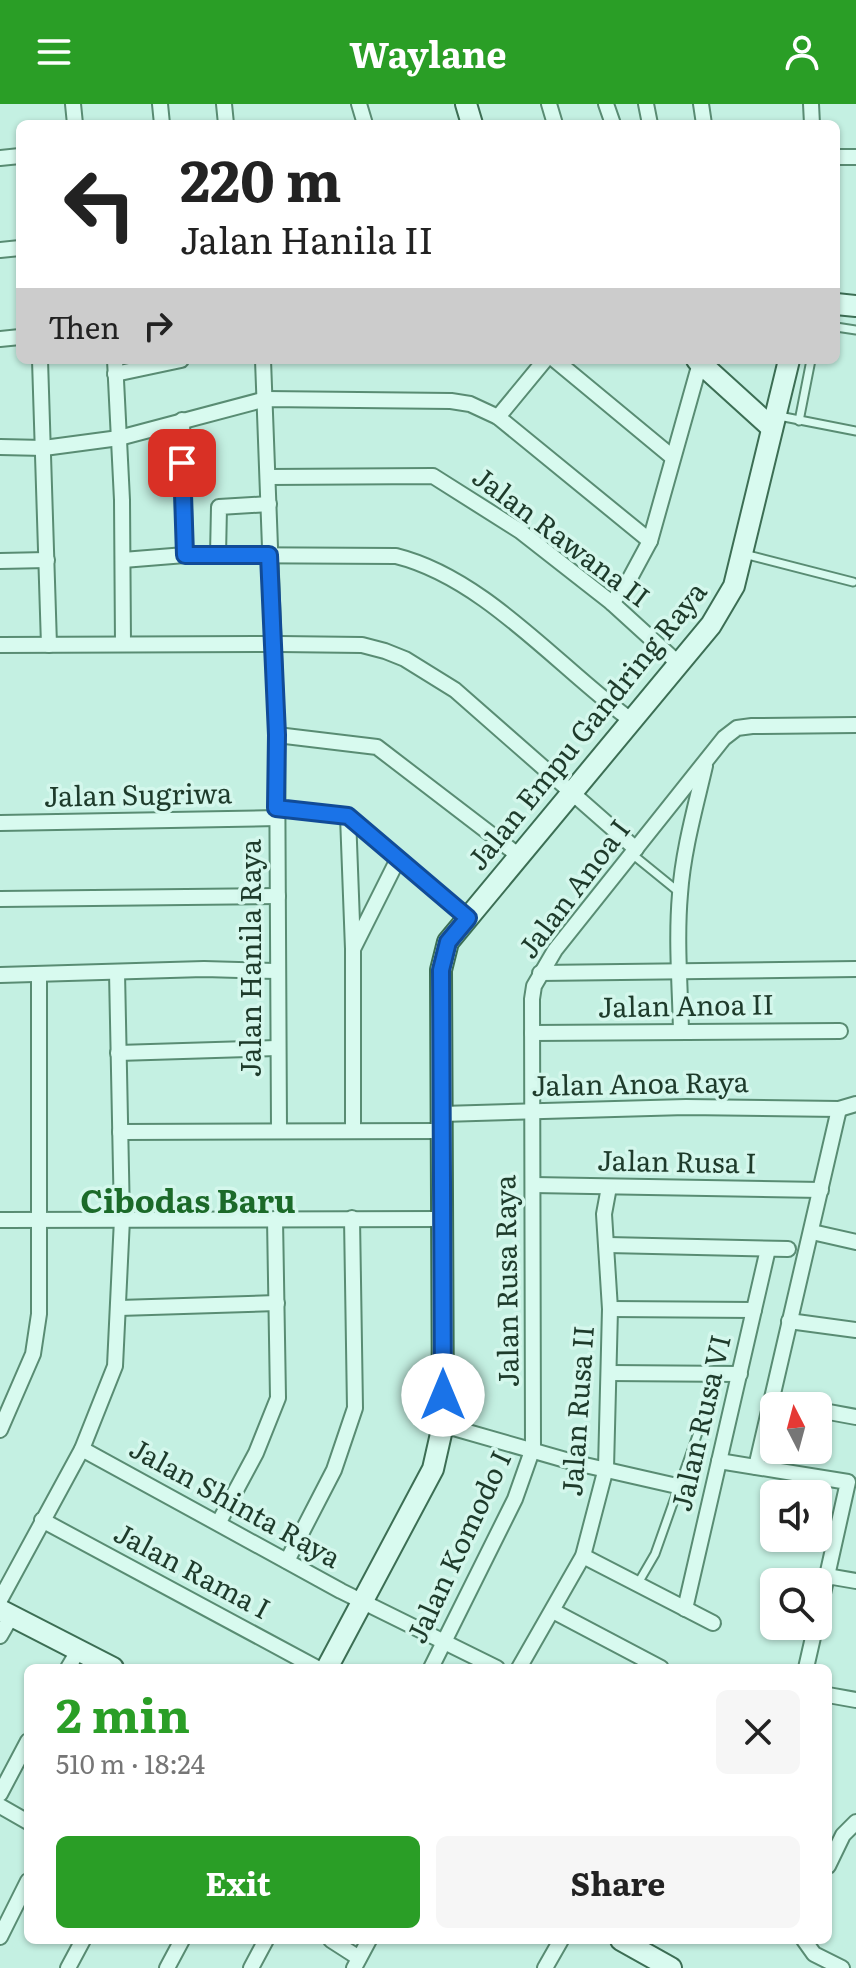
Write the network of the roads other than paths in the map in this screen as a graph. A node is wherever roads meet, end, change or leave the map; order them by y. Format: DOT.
graph roads {
  1 [pos="40,364"];
  2 [pos="143,364"];
  3 [pos="263,364"];
  4 [pos="542,364"];
  5 [pos="560,364"];
  6 [pos="697,364"];
  7 [pos="701,364"];
  8 [pos="788,364"];
  9 [pos="810,364"];
  10 [pos="115,367"];
  11 [pos="266,399"];
  12 [pos="498,417"];
  13 [pos="182,420"];
  14 [pos="799,421"];
  15 [pos="774,422"];
  16 [pos="856,431"];
  17 [pos="119,438"];
  18 [pos="0,447"];
  19 [pos="44,448"];
  20 [pos="671,456"];
  21 [pos="269,477"];
  22 [pos="269,504"];
  23 [pos="650,541"];
  24 [pos="742,553"];
  25 [pos="185,555"];
  26 [pos="218,555"];
  27 [pos="269,555"];
  28 [pos="47,560"];
  29 [pos="123,560"];
  30 [pos="0,561"];
  31 [pos="853,582"];
  32 [pos="612,603"];
  33 [pos="123,644"];
  34 [pos="273,644"];
  35 [pos="0,645"];
  36 [pos="49,645"];
  37 [pos="679,664"];
  38 [pos="632,721"];
  39 [pos="856,725"];
  40 [pos="277,735"];
  41 [pos="706,762"];
  42 [pos="571,791"];
  43 [pos="277,813"];
  44 [pos="348,816"];
  45 [pos="0,823"];
  46 [pos="634,851"];
  47 [pos="518,855"];
  48 [pos="397,861"];
  49 [pos="680,893"];
  50 [pos="278,896"];
  51 [pos="0,899"];
  52 [pos="468,918"];
  53 [pos="353,949"];
  54 [pos="856,969"];
  55 [pos="276,971"];
  56 [pos="117,972"];
  57 [pos="677,972"];
  58 [pos="540,973"];
  59 [pos="0,975"];
  60 [pos="39,975"];
  61 [pos="681,1031"];
  62 [pos="840,1031"];
  63 [pos="532,1033"];
  64 [pos="276,1048"];
  65 [pos="118,1053"];
  66 [pos="856,1104"];
  67 [pos="839,1109"];
  68 [pos="531,1112"];
  69 [pos="442,1123"];
  70 [pos="279,1129"];
  71 [pos="353,1131"];
  72 [pos="120,1132"];
  73 [pos="533,1185"];
  74 [pos="609,1187"];
  75 [pos="821,1190"];
  76 [pos="352,1218"];
  77 [pos="122,1219"];
  78 [pos="275,1219"];
  79 [pos="442,1219"];
  80 [pos="0,1220"];
  81 [pos="41,1221"];
  82 [pos="812,1232"];
  83 [pos="856,1242"];
  84 [pos="608,1245"];
  85 [pos="768,1249"];
  86 [pos="788,1249"];
  87 [pos="277,1303"];
  88 [pos="119,1308"];
  89 [pos="610,1309"];
  90 [pos="754,1310"];
  91 [pos="789,1321"];
  92 [pos="856,1330"];
  93 [pos="610,1373"];
  94 [pos="740,1374"];
  95 [pos="773,1392"];
  96 [pos="832,1413"];
  97 [pos="856,1417"];
  98 [pos="443,1425"];
  99 [pos="700,1427"];
  100 [pos="0,1430"];
  101 [pos="533,1448"];
  102 [pos="82,1449"];
  103 [pos="760,1449"];
  104 [pos="719,1461"];
  105 [pos="756,1467"];
  106 [pos="606,1468"];
  107 [pos="677,1486"];
  108 [pos="42,1520"];
  109 [pos="219,1522"];
  110 [pos="583,1556"];
  111 [pos="287,1561"];
  112 [pos="829,1568"];
  113 [pos="832,1577"];
  114 [pos="856,1581"];
  115 [pos="637,1585"];
  116 [pos="363,1602"];
  117 [pos="4,1609"];
  118 [pos="685,1609"];
  119 [pos="553,1611"];
  120 [pos="713,1623"];
  121 [pos="0,1636"];
  122 [pos="812,1640"];
  123 [pos="447,1643"];
  124 [pos="73,1659"];
  125 [pos="95,1664"];
  126 [pos="310,1664"];
  127 [pos="329,1664"];
  128 [pos="434,1664"];
  129 [pos="489,1664"];
  130 [pos="521,1664"];
  131 [pos="653,1664"];
  132 [pos="807,1664"];
  133 [pos="832,1696"];
  134 [pos="856,1700"];
  135 [pos="24,1749"];
  136 [pos="0,1794"];
  137 [pos="0,1806"];
  138 [pos="24,1820"];
  139 [pos="856,1822"];
  140 [pos="832,1858"];
  141 [pos="24,1889"];
  142 [pos="0,1937"];
  143 [pos="81,1944"];
  144 [pos="180,1944"];
  145 [pos="264,1944"];
  146 [pos="335,1944"];
  147 [pos="367,1944"];
  148 [pos="559,1944"];
  149 [pos="628,1944"];
  150 [pos="807,1944"];
  151 [pos="356,1963"];
  152 [pos="68,1968"];
  153 [pos="167,1968"];
  154 [pos="251,1968"];
  155 [pos="545,1968"];
  156 [pos="671,1968"];
  157 [pos="842,1968"];
  1 -- 19 [label="street"];
  2 -- 10 [label="street"];
  3 -- 11 [label="street, Jalan Hanila Raya"];
  4 -- 12 [label="street"];
  5 -- 20 [label="street"];
  6 -- 20 [label="street"];
  7 -- 15 [label="street"];
  8 -- 15 [label="street, Jalan Empu Gandring Raya"];
  9 -- 14 [label="lane"];
  10 -- 17 [label="street"];
  11 -- 12 [label="street"];
  11 -- 13 [label="street"];
  11 -- 21 [label="street, Jalan Hanila Raya"];
  12 -- 23 [label="street"];
  13 -- 17 [label="street"];
  13 -- 25 [label="street"];
  14 -- 15 [label="lane"];
  14 -- 16 [label="lane"];
  15 -- 24 [label="street, Jalan Empu Gandring Raya"];
  17 -- 19 [label="street"];
  17 -- 29 [label="street"];
  18 -- 19 [label="street"];
  19 -- 28 [label="street"];
  20 -- 23 [label="street"];
  21 -- 22 [label="street, Jalan Hanila Raya"];
  21 -- 32 [label="street, Jalan Rawana II"];
  22 -- 26 [label="street"];
  22 -- 27 [label="street, Jalan Hanila Raya"];
  23 -- 32 [label="street"];
  24 -- 31 [label="lane"];
  24 -- 37 [label="street, Jalan Empu Gandring Raya"];
  25 -- 26 [label="street"];
  25 -- 29 [label="street"];
  26 -- 27 [label="street"];
  27 -- 34 [label="street, Jalan Hanila Raya"];
  27 -- 38 [label="street"];
  28 -- 30 [label="street"];
  28 -- 36 [label="street"];
  29 -- 33 [label="street"];
  32 -- 37 [label="street, Jalan Rawana II"];
  33 -- 34 [label="street"];
  33 -- 36 [label="street"];
  34 -- 40 [label="street, Jalan Hanila Raya"];
  34 -- 42 [label="street"];
  35 -- 36 [label="street"];
  37 -- 38 [label="street, Jalan Empu Gandring Raya"];
  38 -- 42 [label="street, Jalan Empu Gandring Raya"];
  39 -- 41 [label="street, Jalan Anoa I"];
  40 -- 43 [label="street, Jalan Hanila Raya"];
  40 -- 47 [label="street"];
  41 -- 46 [label="street, Jalan Anoa I"];
  41 -- 49 [label="street"];
  42 -- 46 [label="street"];
  42 -- 47 [label="street, Jalan Empu Gandring Raya"];
  43 -- 44 [label="street, Jalan Sugriwa"];
  43 -- 45 [label="street, Jalan Sugriwa"];
  43 -- 50 [label="street, Jalan Hanila Raya"];
  44 -- 48 [label="street"];
  44 -- 53 [label="street"];
  46 -- 49 [label="lane"];
  46 -- 58 [label="street, Jalan Anoa I"];
  47 -- 52 [label="street, Jalan Empu Gandring Raya"];
  48 -- 52 [label="street"];
  48 -- 53 [label="street"];
  49 -- 57 [label="street"];
  50 -- 51 [label="street"];
  50 -- 55 [label="street, Jalan Hanila Raya"];
  52 -- 69 [label="street, Jalan Empu Gandring Raya"];
  53 -- 71 [label="street"];
  54 -- 57 [label="street"];
  55 -- 56 [label="street"];
  55 -- 64 [label="street, Jalan Hanila Raya"];
  56 -- 60 [label="street"];
  56 -- 65 [label="street"];
  57 -- 58 [label="street"];
  57 -- 61 [label="street"];
  58 -- 63 [label="street, Jalan Anoa I"];
  59 -- 60 [label="street"];
  60 -- 81 [label="street"];
  61 -- 62 [label="street, Jalan Anoa II"];
  61 -- 63 [label="street, Jalan Anoa II"];
  63 -- 68 [label="street, Jalan Anoa I"];
  64 -- 65 [label="street"];
  64 -- 70 [label="street, Jalan Hanila Raya"];
  65 -- 72 [label="street"];
  66 -- 67 [label="street, Jalan Anoa Raya"];
  67 -- 68 [label="street, Jalan Anoa Raya"];
  67 -- 75 [label="street"];
  68 -- 69 [label="street, Jalan Anoa Raya"];
  68 -- 73 [label="street, Jalan Rusa Raya"];
  69 -- 71 [label="street, Jalan Anoa Raya"];
  69 -- 79 [label="street, Jalan Empu Gandring Raya"];
  70 -- 71 [label="street, Jalan Anoa Raya"];
  70 -- 72 [label="street, Jalan Anoa Raya"];
  72 -- 77 [label="street"];
  73 -- 74 [label="street, Jalan Rusa I"];
  73 -- 101 [label="street, Jalan Rusa Raya"];
  74 -- 75 [label="street, Jalan Rusa I"];
  74 -- 84 [label="street, Jalan Rusa II"];
  75 -- 82 [label="street"];
  76 -- 78 [label="street"];
  76 -- 79 [label="street"];
  76 -- 111 [label="street"];
  77 -- 78 [label="street"];
  77 -- 81 [label="street"];
  77 -- 88 [label="street"];
  78 -- 87 [label="street"];
  79 -- 98 [label="street, Jalan Empu Gandring Raya"];
  80 -- 81 [label="street"];
  81 -- 100 [label="street"];
  82 -- 83 [label="street"];
  82 -- 91 [label="street"];
  84 -- 85 [label="street"];
  84 -- 89 [label="street, Jalan Rusa II"];
  85 -- 86 [label="street"];
  85 -- 90 [label="street, Jalan Rusa VI"];
  87 -- 88 [label="street"];
  87 -- 109 [label="street"];
  88 -- 102 [label="street"];
  89 -- 90 [label="street"];
  89 -- 93 [label="street, Jalan Rusa II"];
  90 -- 94 [label="street, Jalan Rusa VI"];
  91 -- 92 [label="street"];
  91 -- 95 [label="street"];
  93 -- 94 [label="street"];
  93 -- 106 [label="street, Jalan Rusa II"];
  94 -- 104 [label="street, Jalan Rusa VI"];
  96 -- 97 [label="street"];
  98 -- 101 [label="street"];
  98 -- 116 [label="street, Jalan Empu Gandring Raya"];
  99 -- 107 [label="lane"];
  101 -- 106 [label="street"];
  101 -- 123 [label="street, Jalan Komodo I"];
  102 -- 108 [label="street"];
  102 -- 109 [label="street, Jalan Shinta Raya"];
  103 -- 105 [label="street"];
  104 -- 105 [label="street"];
  104 -- 118 [label="street, Jalan Rusa VI"];
  105 -- 112 [label="street"];
  106 -- 107 [label="street"];
  106 -- 110 [label="street, Jalan Rusa II"];
  107 -- 115 [label="lane"];
  108 -- 117 [label="street"];
  108 -- 126 [label="street, Jalan Rama I"];
  109 -- 111 [label="street, Jalan Shinta Raya"];
  110 -- 115 [label="street"];
  110 -- 119 [label="street, Jalan Rusa II"];
  111 -- 116 [label="street, Jalan Shinta Raya"];
  113 -- 114 [label="street"];
  115 -- 118 [label="street"];
  116 -- 123 [label="street, Jalan Shinta Raya"];
  116 -- 127 [label="street, Jalan Empu Gandring Raya"];
  117 -- 121 [label="street"];
  117 -- 124 [label="street"];
  118 -- 120 [label="street"];
  119 -- 130 [label="street, Jalan Rusa II"];
  119 -- 131 [label="street"];
  122 -- 132 [label="street"];
  123 -- 128 [label="street, Jalan Komodo I"];
  123 -- 129 [label="street, Jalan Shinta Raya"];
  124 -- 125 [label="street"];
  133 -- 134 [label="street"];
  135 -- 136 [label="street"];
  137 -- 138 [label="street"];
  139 -- 140 [label="street"];
  141 -- 142 [label="street"];
  143 -- 152 [label="street"];
  144 -- 153 [label="street"];
  145 -- 154 [label="street"];
  146 -- 151 [label="street"];
  147 -- 151 [label="street"];
  148 -- 155 [label="street"];
  149 -- 156 [label="street"];
  150 -- 157 [label="street"];
}
